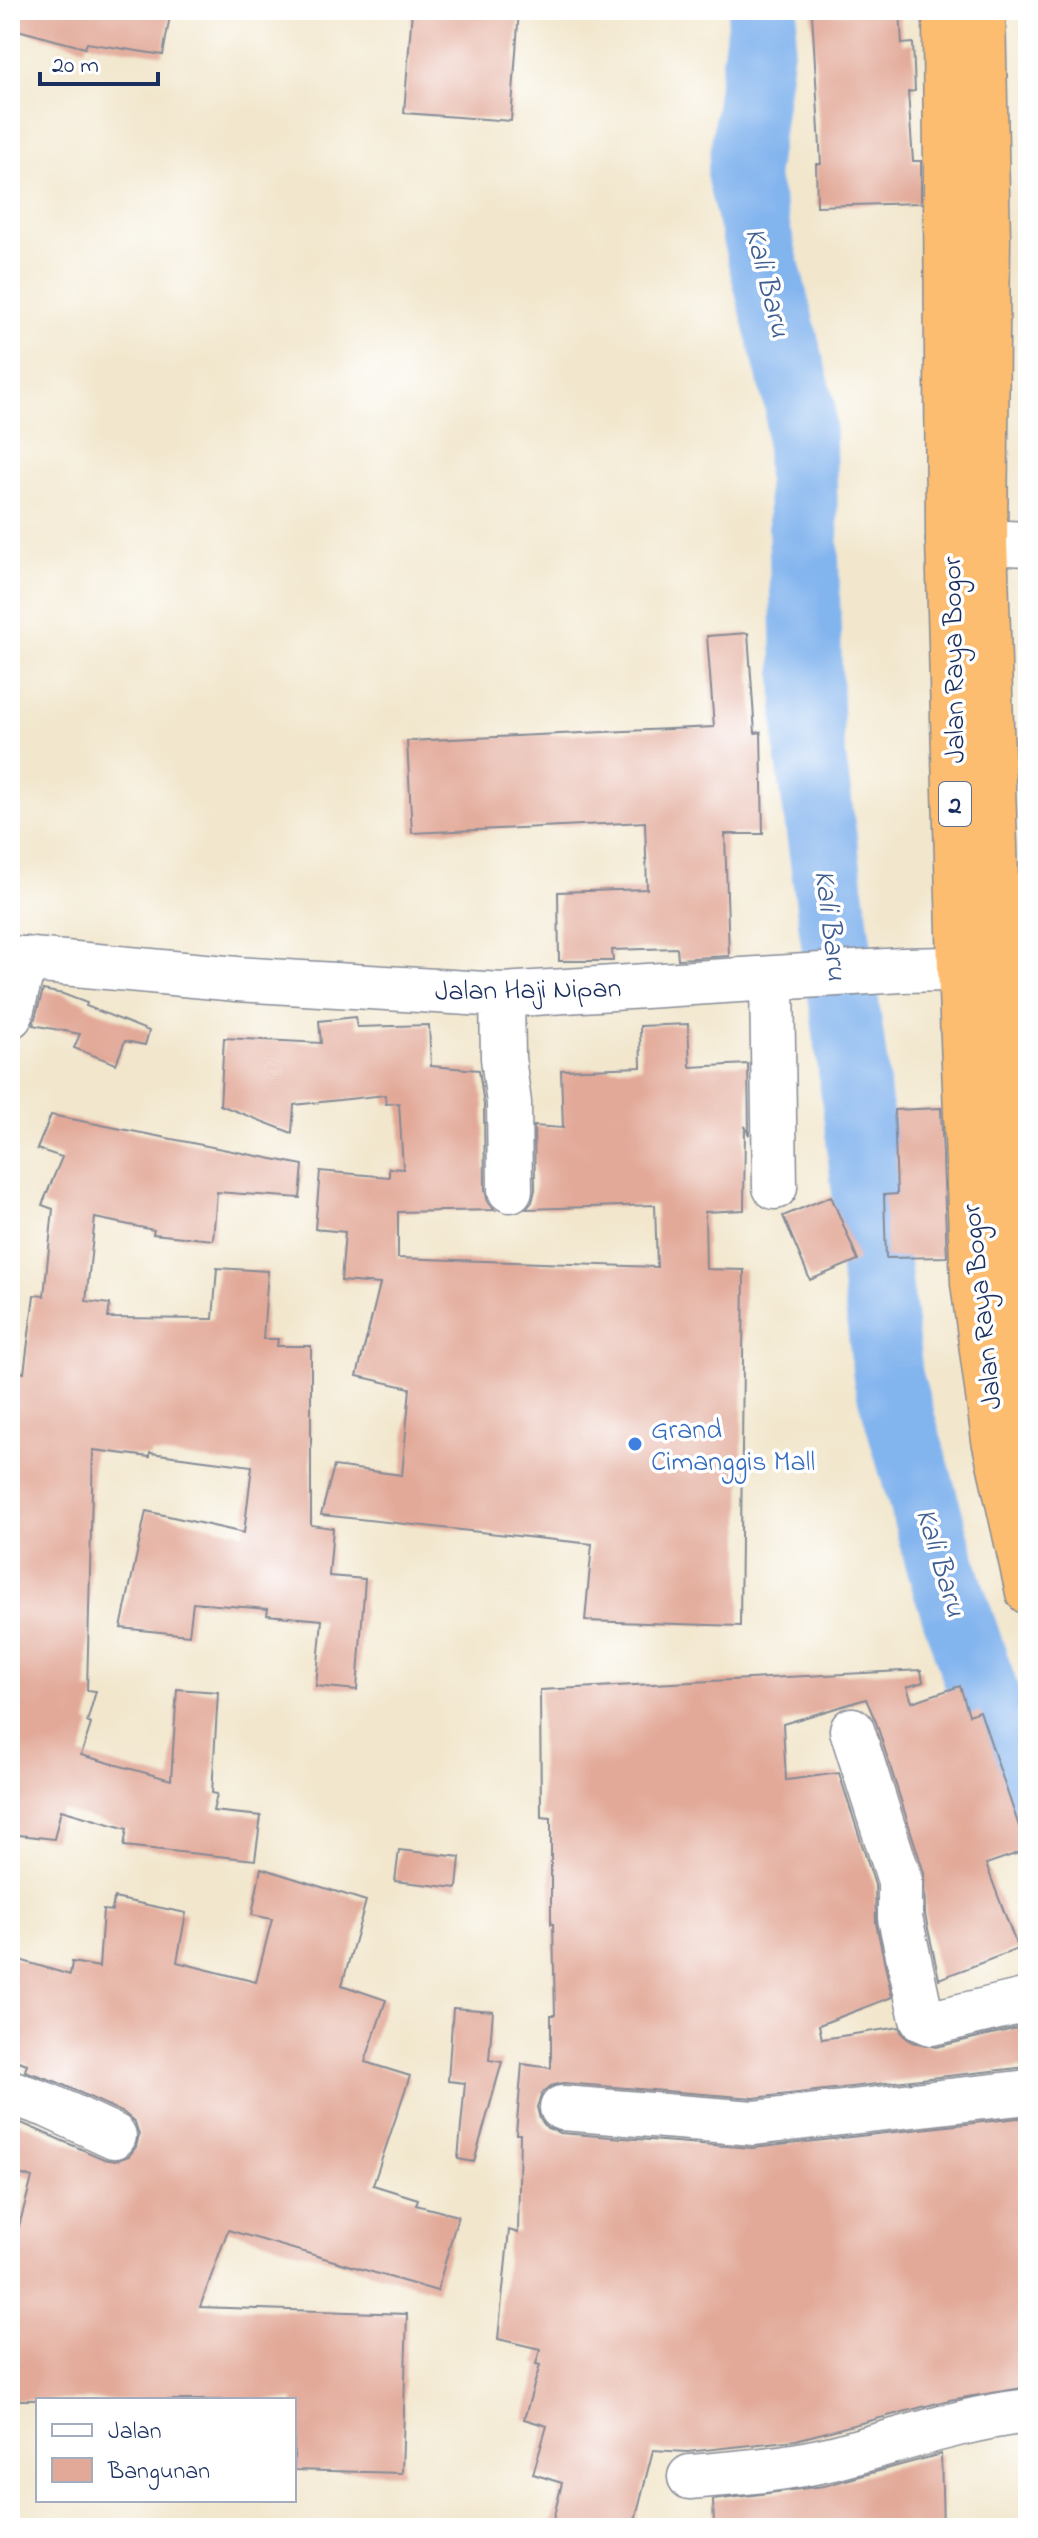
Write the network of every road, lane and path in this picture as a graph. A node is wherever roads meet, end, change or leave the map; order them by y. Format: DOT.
graph roads {
  1 [pos="945,10"];
  2 [pos="983,10"];
  3 [pos="967,540"];
  4 [pos="1028,544"];
  5 [pos="18,958"];
  6 [pos="979,968"];
  7 [pos="784,978"];
  8 [pos="502,995"];
  9 [pos="10,1016"];
  10 [pos="775,1187"];
  11 [pos="510,1190"];
  12 [pos="1002,1281"];
  13 [pos="1028,1436"];
  14 [pos="1028,1592"];
  15 [pos="852,1730"];
  16 [pos="1028,2000"];
  17 [pos="10,2092"];
  18 [pos="1028,2092"];
  19 [pos="562,2108"];
  20 [pos="114,2136"];
  21 [pos="1028,2411"];
  22 [pos="690,2477"];
  1 -- 3 [label="highway, Jalan Raya Bogor / 2"];
  2 -- 3 [label="highway, Jalan Raya Bogor / 2"];
  3 -- 4 [label="street"];
  3 -- 6 [label="highway, Jalan Raya Bogor / 2"];
  5 -- 8 [label="street, Jalan Haji Nipan"];
  5 -- 9 [label="street"];
  6 -- 7 [label="street, Jalan Haji Nipan"];
  6 -- 12 [label="highway, Jalan Raya Bogor / 2"];
  7 -- 8 [label="street, Jalan Haji Nipan"];
  7 -- 10 [label="street"];
  8 -- 11 [label="street"];
  12 -- 13 [label="highway, Jalan Raya Bogor / 2"];
  12 -- 14 [label="highway, Jalan Raya Bogor / 2"];
  15 -- 16 [label="street"];
  17 -- 20 [label="street"];
  18 -- 19 [label="street"];
  21 -- 22 [label="street"];
}
